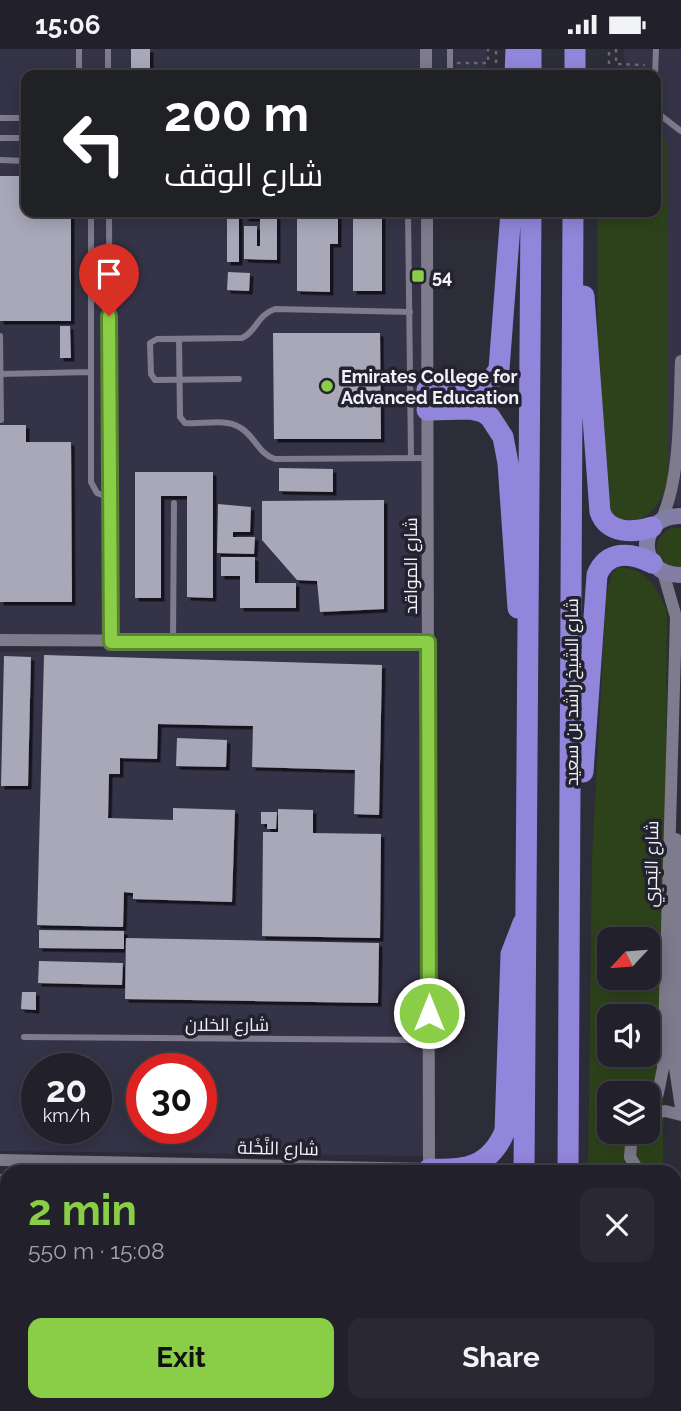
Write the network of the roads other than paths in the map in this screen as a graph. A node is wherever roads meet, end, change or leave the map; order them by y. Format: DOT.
graph roads {
  1 [pos="79,49"];
  2 [pos="108,49"];
  3 [pos="426,49"];
  4 [pos="450,49"];
  5 [pos="516,49"];
  6 [pos="531,49"];
  7 [pos="575,49"];
  8 [pos="656,49"];
  9 [pos="79,70"];
  10 [pos="108,70"];
  11 [pos="426,70"];
  12 [pos="450,70"];
  13 [pos="515,70"];
  14 [pos="531,70"];
  15 [pos="575,70"];
  16 [pos="655,70"];
  17 [pos="661,116"];
  18 [pos="0,118"];
  19 [pos="21,118"];
  20 [pos="681,131"];
  21 [pos="0,138"];
  22 [pos="21,138"];
  23 [pos="0,160"];
  24 [pos="21,161"];
  25 [pos="91,217"];
  26 [pos="109,217"];
  27 [pos="408,217"];
  28 [pos="427,217"];
  29 [pos="510,217"];
  30 [pos="531,217"];
  31 [pos="573,217"];
  32 [pos="574,217"];
  33 [pos="410,312"];
  34 [pos="0,336"];
  35 [pos="179,339"];
  36 [pos="681,361"];
  37 [pos="91,372"];
  38 [pos="0,374"];
  39 [pos="239,379"];
  40 [pos="180,380"];
  41 [pos="427,400"];
  42 [pos="1,420"];
  43 [pos="680,425"];
  44 [pos="411,458"];
  45 [pos="428,458"];
  46 [pos="678,469"];
  47 [pos="681,487"];
  48 [pos="110,498"];
  49 [pos="174,503"];
  50 [pos="681,516"];
  51 [pos="657,523"];
  52 [pos="658,567"];
  53 [pos="681,575"];
  54 [pos="681,594"];
  55 [pos="676,617"];
  56 [pos="0,640"];
  57 [pos="111,642"];
  58 [pos="173,642"];
  59 [pos="428,642"];
  60 [pos="529,684"];
  61 [pos="677,745"];
  62 [pos="671,780"];
  63 [pos="528,916"];
  64 [pos="679,946"];
  65 [pos="569,956"];
  66 [pos="679,984"];
  67 [pos="24,1037"];
  68 [pos="429,1040"];
  69 [pos="660,1083"];
  70 [pos="681,1108"];
  71 [pos="660,1112"];
  72 [pos="681,1115"];
  73 [pos="631,1144"];
  74 [pos="0,1160"];
  75 [pos="195,1165"];
  76 [pos="429,1165"];
  77 [pos="479,1165"];
  78 [pos="524,1165"];
  79 [pos="568,1165"];
  80 [pos="635,1165"];
  1 -- 9 [label="lane"];
  2 -- 10 [label="lane"];
  3 -- 11 [label="street"];
  4 -- 12 [label="lane"];
  5 -- 13 [label="highway"];
  6 -- 14 [label="highway"];
  7 -- 15 [label="highway"];
  8 -- 16 [label="lane"];
  17 -- 20 [label="lane"];
  18 -- 19 [label="lane"];
  21 -- 22 [label="lane"];
  23 -- 24 [label="lane"];
  25 -- 37 [label="lane"];
  26 -- 48 [label="lane"];
  27 -- 33 [label="lane"];
  28 -- 41 [label="street, شارع المواقد"];
  29 -- 41 [label="highway"];
  30 -- 60 [label="highway"];
  31 -- 65 [label="highway, شارع الشيخ راشد بن سعيد"];
  32 -- 51 [label="highway"];
  33 -- 35 [label="lane"];
  33 -- 44 [label="lane"];
  34 -- 38 [label="lane"];
  35 -- 40 [label="lane"];
  35 -- 40 [label="lane"];
  36 -- 43 [label="street"];
  37 -- 38 [label="lane"];
  37 -- 48 [label="lane"];
  38 -- 42 [label="lane"];
  39 -- 40 [label="lane"];
  40 -- 44 [label="lane"];
  41 -- 45 [label="street, شارع المواقد"];
  41 -- 60 [label="highway"];
  43 -- 46 [label="street"];
  44 -- 45 [label="lane"];
  45 -- 59 [label="street, شارع المواقد"];
  46 -- 47 [label="street"];
  46 -- 51 [label="street"];
  48 -- 57 [label="lane"];
  49 -- 58 [label="lane"];
  50 -- 51 [label="main road"];
  51 -- 52 [label="main road"];
  52 -- 53 [label="main road"];
  52 -- 55 [label="street, شارع البَحرِي"];
  52 -- 65 [label="highway"];
  54 -- 55 [label="street, شارع البَحرِي"];
  55 -- 61 [label="street, شارع البَحرِي"];
  56 -- 57 [label="street"];
  57 -- 58 [label="street"];
  58 -- 59 [label="street"];
  59 -- 68 [label="street, شارع المواقد"];
  60 -- 63 [label="highway"];
  61 -- 62 [label="street, شارع البَحرِي"];
  62 -- 64 [label="street, شارع البَحرِي"];
  62 -- 69 [label="street, شارع البَحرِي"];
  63 -- 77 [label="highway"];
  63 -- 78 [label="highway"];
  64 -- 66 [label="street, شارع البَحرِي"];
  65 -- 79 [label="highway, شارع الشيخ راشد بن سعيد"];
  66 -- 70 [label="street, شارع البَحرِي"];
  67 -- 68 [label="lane, شارع الخلان"];
  68 -- 76 [label="street, شارع المواقد"];
  71 -- 72 [label="street"];
  73 -- 80 [label="street"];
  74 -- 75 [label="street, شارع النَّخْلة"];
}
